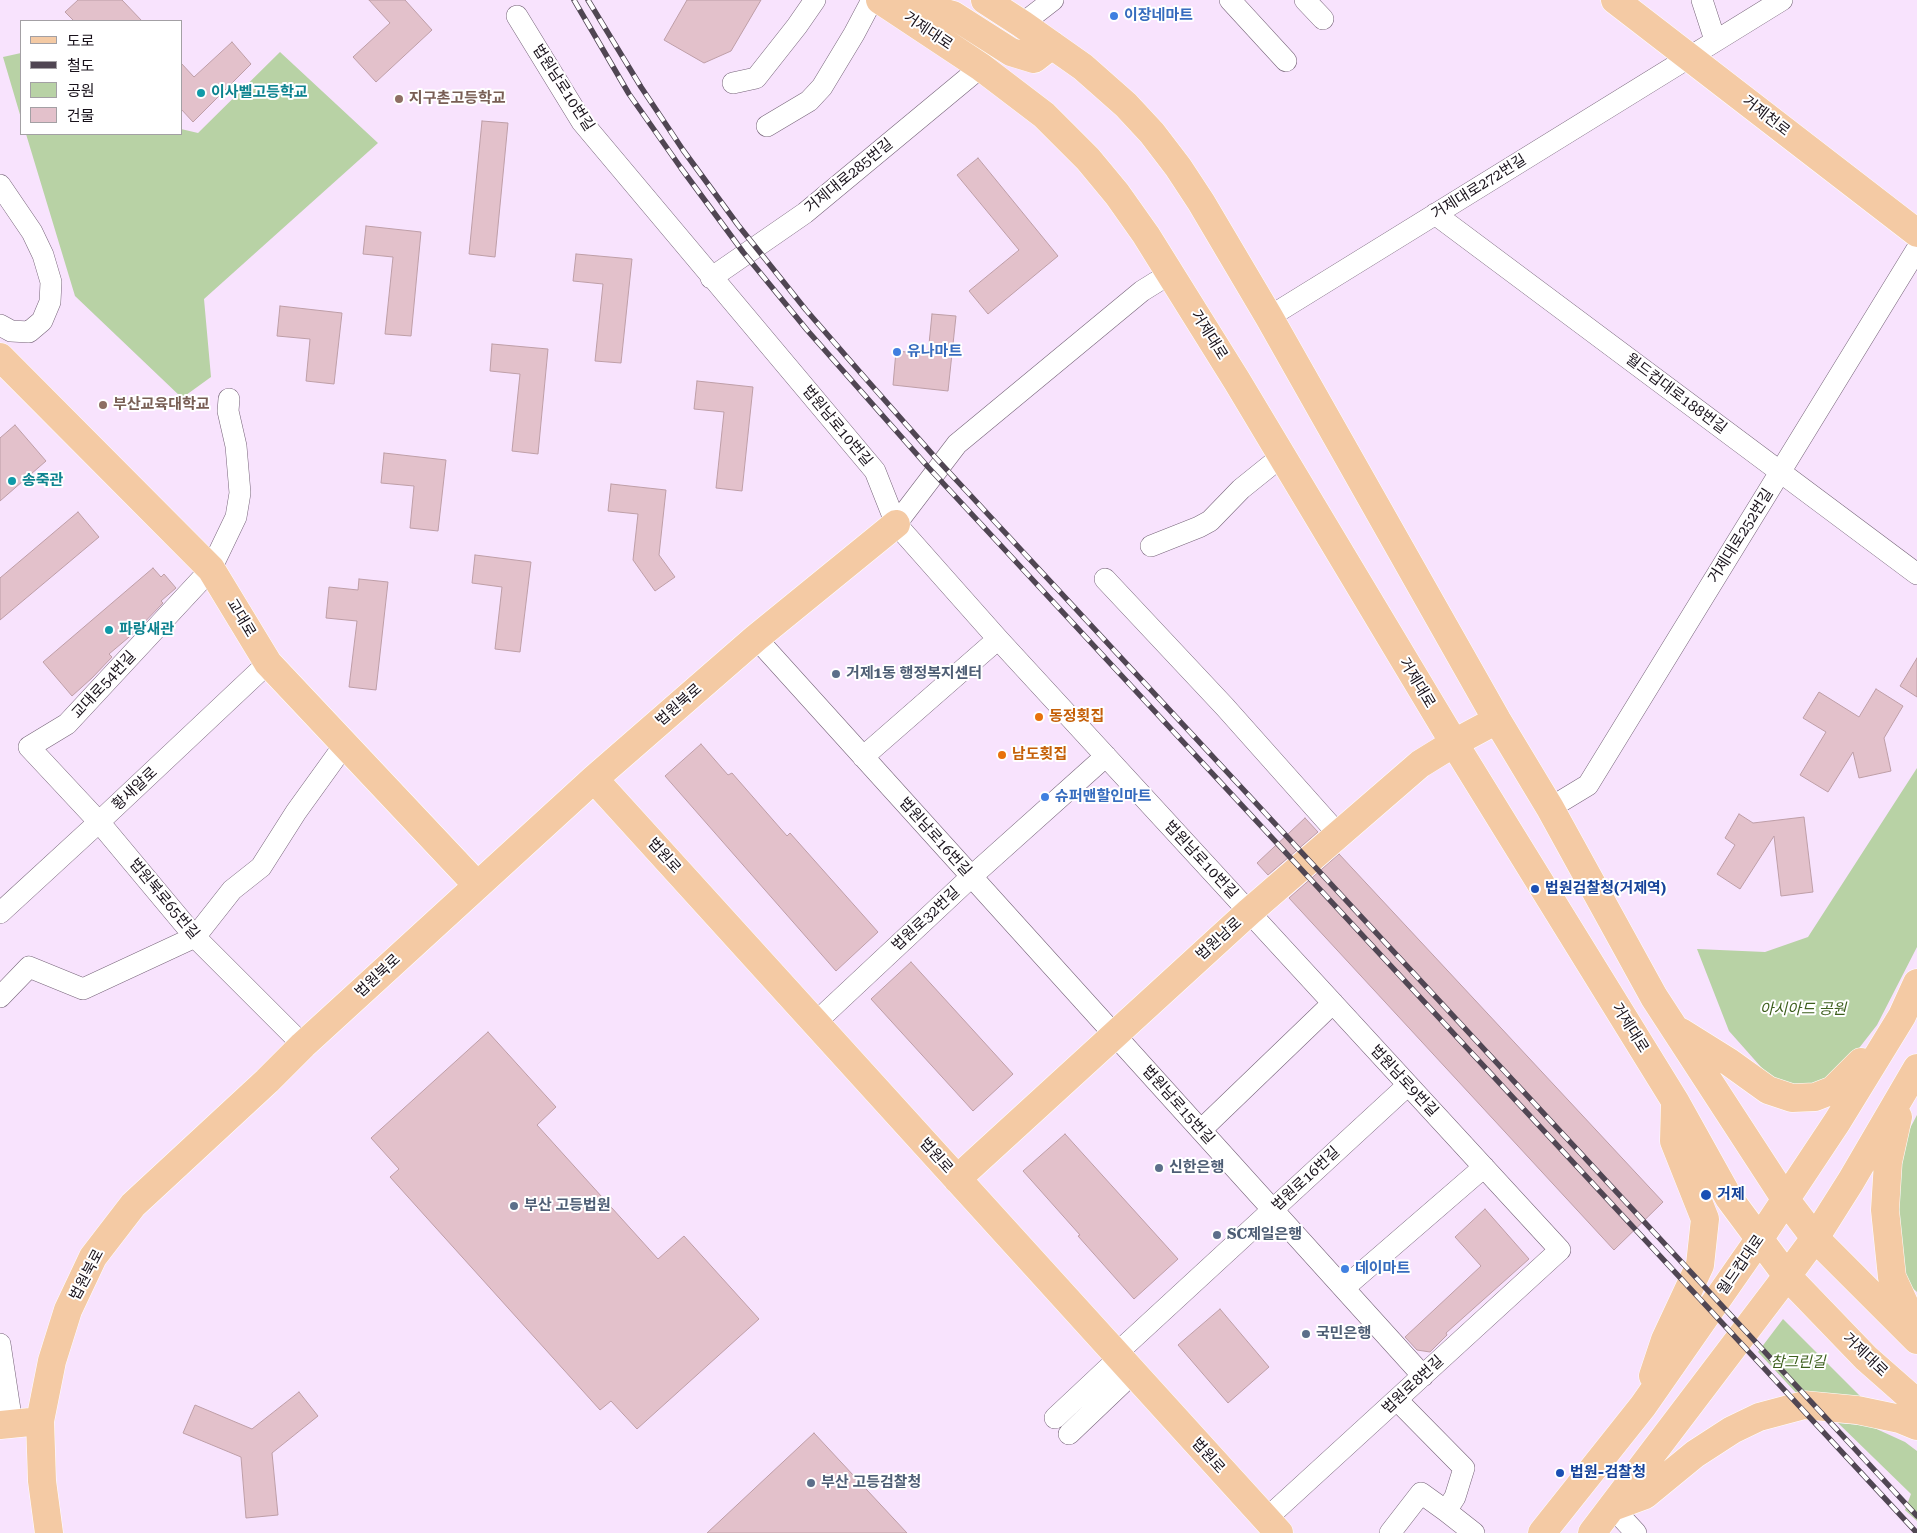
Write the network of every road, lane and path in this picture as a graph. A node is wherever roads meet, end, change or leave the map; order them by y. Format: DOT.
graph roads {
  1 [pos="815,0"];
  2 [pos="872,0"];
  3 [pos="880,0"];
  4 [pos="985,0"];
  5 [pos="1053,0"];
  6 [pos="1230,0"];
  7 [pos="1305,0"];
  8 [pos="1615,0"];
  9 [pos="1702,0"];
  10 [pos="1782,0"];
  11 [pos="904,15"];
  12 [pos="517,16"];
  13 [pos="1323,19"];
  14 [pos="1022,24"];
  15 [pos="1716,40"];
  16 [pos="1052,45"];
  17 [pos="1689,57"];
  18 [pos="1286,61"];
  19 [pos="981,67"];
  20 [pos="733,83"];
  21 [pos="768,126"];
  22 [pos="0,185"];
  23 [pos="1435,214"];
  24 [pos="1917,233"];
  25 [pos="1917,249"];
  26 [pos="1170,273"];
  27 [pos="711,278"];
  28 [pos="1269,317"];
  29 [pos="0,325"];
  30 [pos="0,357"];
  31 [pos="230,399"];
  32 [pos="1282,456"];
  33 [pos="1781,472"];
  34 [pos="896,524"];
  35 [pos="1151,546"];
  36 [pos="211,569"];
  37 [pos="1917,574"];
  38 [pos="1105,579"];
  39 [pos="756,638"];
  40 [pos="998,639"];
  41 [pos="268,663"];
  42 [pos="1497,720"];
  43 [pos="1454,743"];
  44 [pos="344,744"];
  45 [pos="29,747"];
  46 [pos="1106,756"];
  47 [pos="863,757"];
  48 [pos="594,779"];
  49 [pos="1550,808"];
  50 [pos="99,822"];
  51 [pos="1339,834"];
  52 [pos="971,877"];
  53 [pos="477,885"];
  54 [pos="1249,912"];
  55 [pos="0,913"];
  56 [pos="195,937"];
  57 [pos="1917,983"];
  58 [pos="0,997"];
  59 [pos="1333,1003"];
  60 [pos="1902,1016"];
  61 [pos="815,1023"];
  62 [pos="1672,1027"];
  63 [pos="1114,1035"];
  64 [pos="303,1045"];
  65 [pos="1911,1080"];
  66 [pos="1408,1085"];
  67 [pos="1675,1101"];
  68 [pos="1201,1130"];
  69 [pos="1484,1167"];
  70 [pos="957,1179"];
  71 [pos="1786,1200"];
  72 [pos="1273,1210"];
  73 [pos="1760,1238"];
  74 [pos="1815,1238"];
  75 [pos="1560,1250"];
  76 [pos="1788,1276"];
  77 [pos="1344,1288"];
  78 [pos="1917,1331"];
  79 [pos="1917,1340"];
  80 [pos="0,1344"];
  81 [pos="1123,1362"];
  82 [pos="1424,1376"];
  83 [pos="1398,1400"];
  84 [pos="1643,1406"];
  85 [pos="1916,1410"];
  86 [pos="1055,1418"];
  87 [pos="40,1421"];
  88 [pos="6,1424"];
  89 [pos="1069,1434"];
  90 [pos="1612,1507"];
  91 [pos="1446,1511"];
  92 [pos="1272,1526"];
  93 [pos="49,1533"];
  94 [pos="1390,1533"];
  95 [pos="1474,1533"];
  96 [pos="1542,1533"];
  97 [pos="1592,1533"];
  98 [pos="1636,1533"];
  1 -- 20 [label="street"];
  2 -- 21 [label="street"];
  3 -- 11 [label="main road, 거제대로"];
  4 -- 14 [label="main road"];
  5 -- 14 [label="street"];
  6 -- 18 [label="street"];
  7 -- 13 [label="street"];
  8 -- 17 [label="main road, 거제천로"];
  9 -- 15 [label="street"];
  10 -- 15 [label="street, 거제대로272번길"];
  11 -- 16 [label="main road"];
  11 -- 19 [label="main road, 거제대로"];
  12 -- 27 [label="street, 법원남로10번길"];
  14 -- 16 [label="main road"];
  15 -- 17 [label="street, 거제대로272번길"];
  16 -- 28 [label="main road"];
  17 -- 23 [label="street, 거제대로272번길"];
  17 -- 24 [label="main road, 거제천로"];
  19 -- 26 [label="main road, 거제대로"];
  19 -- 27 [label="street, 거제대로285번길"];
  22 -- 29 [label="street"];
  23 -- 28 [label="street, 거제대로272번길"];
  23 -- 33 [label="street, 월드컵대로188번길"];
  25 -- 33 [label="street, 거제대로252번길"];
  26 -- 32 [label="main road, 거제대로"];
  26 -- 34 [label="street"];
  27 -- 34 [label="street, 법원남로10번길"];
  28 -- 42 [label="main road"];
  30 -- 36 [label="main road, 교대로"];
  31 -- 36 [label="street, 교대로54번길"];
  32 -- 35 [label="street"];
  32 -- 43 [label="main road, 거제대로"];
  33 -- 37 [label="street, 월드컵대로188번길"];
  33 -- 49 [label="street, 거제대로252번길"];
  34 -- 39 [label="main road, 법원북로"];
  34 -- 40 [label="street, 법원남로10번길"];
  36 -- 41 [label="main road, 교대로"];
  36 -- 45 [label="street, 교대로54번길"];
  38 -- 51 [label="street"];
  39 -- 47 [label="street, 법원남로16번길"];
  39 -- 48 [label="main road, 법원북로"];
  40 -- 46 [label="street, 법원남로10번길"];
  40 -- 47 [label="street"];
  41 -- 44 [label="main road, 교대로"];
  41 -- 50 [label="street, 황새알로"];
  42 -- 43 [label="main road, 법원남로"];
  42 -- 49 [label="main road"];
  43 -- 51 [label="main road, 법원남로"];
  43 -- 67 [label="main road, 거제대로"];
  44 -- 53 [label="main road, 교대로"];
  44 -- 56 [label="street"];
  45 -- 50 [label="street, 법원북로65번길"];
  46 -- 52 [label="street, 법원로32번길"];
  46 -- 54 [label="street, 법원남로10번길"];
  47 -- 52 [label="street, 법원남로16번길"];
  48 -- 53 [label="main road, 법원북로"];
  48 -- 61 [label="main road, 법원로"];
  49 -- 62 [label="main road"];
  50 -- 55 [label="street, 황새알로"];
  50 -- 56 [label="street, 법원북로65번길"];
  51 -- 54 [label="main road, 법원남로"];
  52 -- 61 [label="street, 법원로32번길"];
  52 -- 63 [label="street, 법원남로16번길"];
  53 -- 64 [label="main road, 법원북로"];
  54 -- 59 [label="street, 법원남로9번길"];
  54 -- 63 [label="main road, 법원남로"];
  56 -- 58 [label="street"];
  56 -- 64 [label="street, 법원북로65번길"];
  57 -- 60 [label="main road, 월드컵대로"];
  59 -- 66 [label="street, 법원남로9번길"];
  59 -- 68 [label="street"];
  60 -- 62 [label="main road"];
  60 -- 71 [label="main road, 월드컵대로"];
  61 -- 70 [label="main road, 법원로"];
  62 -- 71 [label="main road"];
  63 -- 68 [label="street, 법원남로15번길"];
  63 -- 70 [label="main road, 법원남로"];
  64 -- 87 [label="main road, 법원북로"];
  65 -- 74 [label="main road"];
  65 -- 78 [label="main road"];
  66 -- 69 [label="street, 법원남로9번길"];
  66 -- 72 [label="street, 법원로16번길"];
  67 -- 73 [label="main road, 거제대로"];
  67 -- 84 [label="main road"];
  68 -- 72 [label="street, 법원남로15번길"];
  69 -- 75 [label="street, 법원남로9번길"];
  69 -- 77 [label="street"];
  70 -- 81 [label="main road, 법원로"];
  71 -- 73 [label="main road, 월드컵대로"];
  71 -- 74 [label="main road"];
  72 -- 77 [label="street, 법원남로15번길"];
  72 -- 81 [label="street, 법원로16번길"];
  73 -- 76 [label="main road, 거제대로"];
  73 -- 84 [label="main road, 월드컵대로"];
  74 -- 76 [label="main road"];
  74 -- 79 [label="main road"];
  75 -- 82 [label="street, 법원로8번길"];
  76 -- 85 [label="main road, 거제대로"];
  76 -- 90 [label="main road"];
  77 -- 82 [label="street, 법원남로15번길"];
  80 -- 88 [label="street"];
  81 -- 86 [label="street"];
  81 -- 89 [label="street"];
  81 -- 92 [label="main road, 법원로"];
  82 -- 83 [label="street, 법원로8번길"];
  83 -- 91 [label="street"];
  83 -- 92 [label="street, 법원로8번길"];
  84 -- 96 [label="main road, 월드컵대로"];
  85 -- 90 [label="main road"];
  87 -- 88 [label="main road"];
  87 -- 93 [label="main road, 법원북로"];
  90 -- 97 [label="main road"];
  90 -- 98 [label="street"];
  91 -- 94 [label="street"];
  91 -- 95 [label="street"];
}
